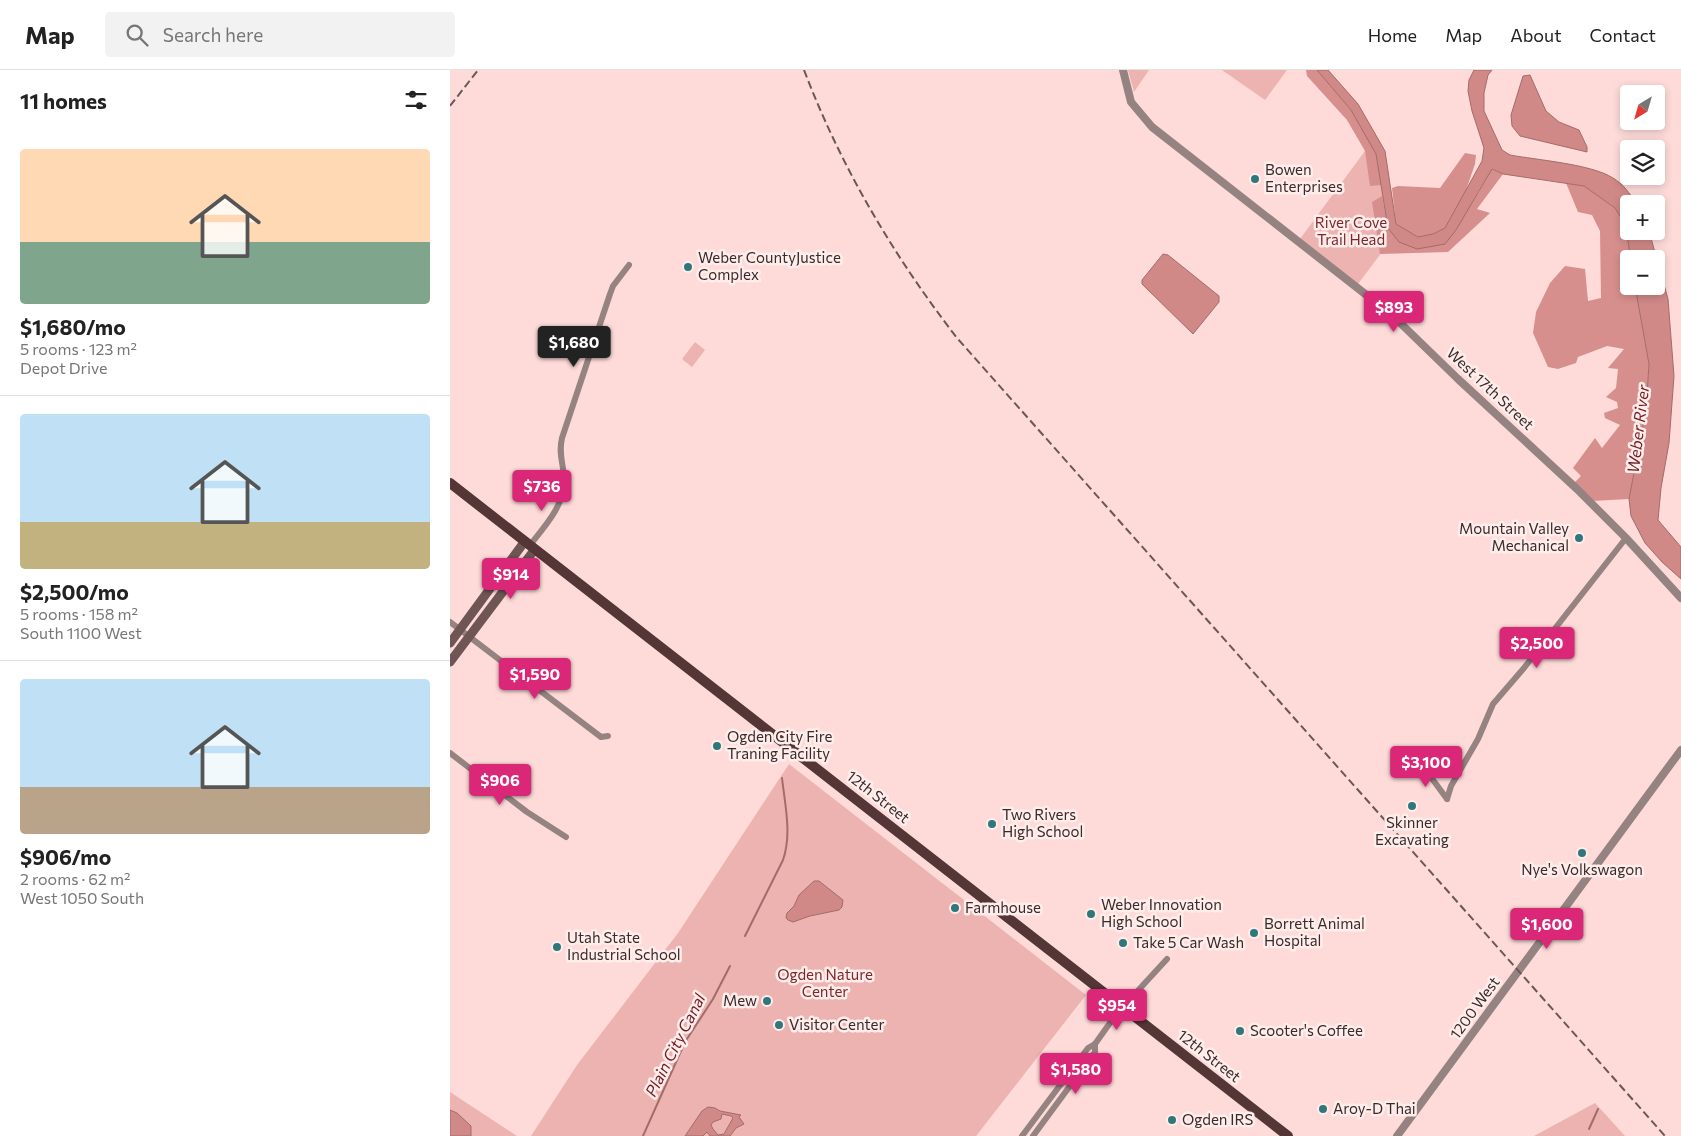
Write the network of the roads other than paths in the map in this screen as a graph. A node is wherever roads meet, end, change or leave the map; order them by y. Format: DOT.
graph roads {
  1 [pos="1123,70"];
  2 [pos="629,266"];
  3 [pos="450,483"];
  4 [pos="1626,538"];
  5 [pos="530,545"];
  6 [pos="1681,598"];
  7 [pos="450,622"];
  8 [pos="460,629"];
  9 [pos="469,636"];
  10 [pos="450,643"];
  11 [pos="450,662"];
  12 [pos="608,736"];
  13 [pos="1681,750"];
  14 [pos="450,753"];
  15 [pos="1416,764"];
  16 [pos="1436,784"];
  17 [pos="1451,786"];
  18 [pos="566,837"];
  19 [pos="1166,959"];
  20 [pos="1122,1006"];
  21 [pos="1096,1044"];
  22 [pos="1079,1060"];
  23 [pos="1085,1065"];
  24 [pos="1022,1136"];
  25 [pos="1033,1136"];
  26 [pos="1288,1136"];
  27 [pos="1397,1136"];
  1 -- 4 [label="street, West 17th Street"];
  2 -- 5 [label="street"];
  3 -- 5 [label="main road, 12th Street"];
  4 -- 6 [label="street, West 17th Street"];
  4 -- 17 [label="street"];
  5 -- 8 [label="main road"];
  5 -- 9 [label="main road"];
  5 -- 20 [label="main road, 12th Street"];
  7 -- 8 [label="street"];
  8 -- 9 [label="street"];
  8 -- 10 [label="main road"];
  9 -- 11 [label="main road"];
  9 -- 12 [label="street"];
  13 -- 27 [label="street, 1200 West"];
  14 -- 18 [label="street"];
  15 -- 16 [label="street"];
  16 -- 17 [label="street"];
  16 -- 17 [label="street"];
  19 -- 20 [label="street"];
  20 -- 21 [label="street"];
  20 -- 26 [label="main road, 12th Street"];
  21 -- 22 [label="street"];
  21 -- 23 [label="street"];
  22 -- 23 [label="street"];
  22 -- 24 [label="street"];
  23 -- 25 [label="street"];
}
